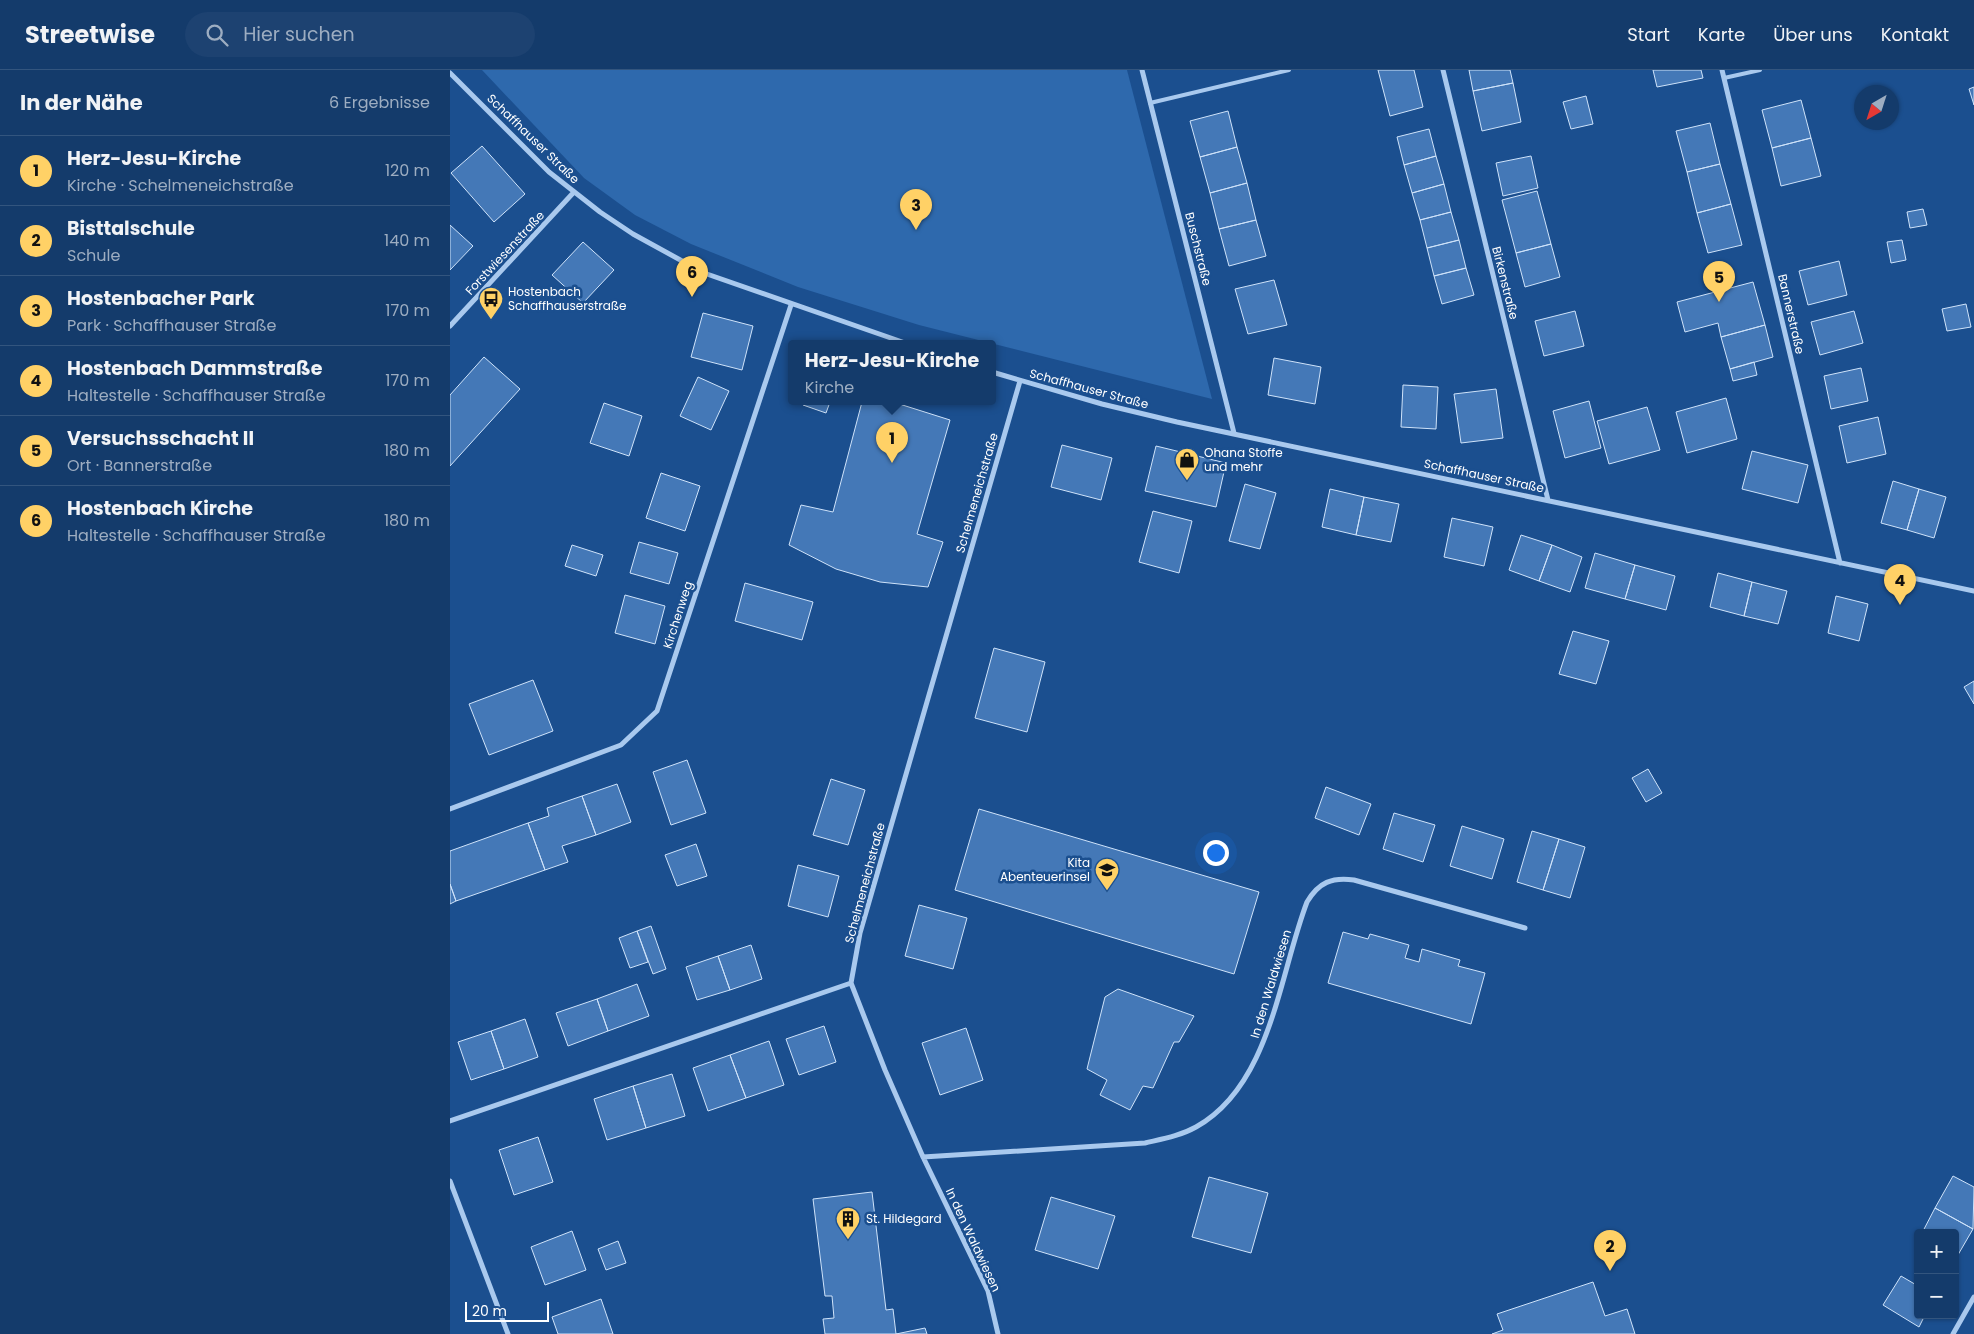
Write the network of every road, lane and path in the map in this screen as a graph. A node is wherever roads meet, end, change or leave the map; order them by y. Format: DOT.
graph roads {
  1 [pos="1142,70"];
  2 [pos="1289,70"];
  3 [pos="1443,70"];
  4 [pos="1722,70"];
  5 [pos="1760,70"];
  6 [pos="450,73"];
  7 [pos="1724,78"];
  8 [pos="1150,103"];
  9 [pos="574,192"];
  10 [pos="791,305"];
  11 [pos="450,326"];
  12 [pos="896,340"];
  13 [pos="996,373"];
  14 [pos="1020,381"];
  15 [pos="1234,433"];
  16 [pos="1548,500"];
  17 [pos="1840,563"];
  18 [pos="1974,591"];
  19 [pos="450,809"];
  20 [pos="1525,928"];
  21 [pos="851,983"];
  22 [pos="450,1121"];
  23 [pos="923,1157"];
  24 [pos="450,1181"];
  25 [pos="1974,1297"];
  26 [pos="508,1334"];
  27 [pos="998,1334"];
  28 [pos="1953,1334"];
  1 -- 8 [label="street, Buschstraße"];
  2 -- 8 [label="lane"];
  3 -- 16 [label="street, Birkenstraße"];
  4 -- 7 [label="street, Bannerstraße"];
  5 -- 7 [label="lane"];
  6 -- 9 [label="street, Schaffhauser Straße"];
  7 -- 17 [label="street, Bannerstraße"];
  8 -- 15 [label="street, Buschstraße"];
  9 -- 10 [label="street, Schaffhauser Straße"];
  9 -- 11 [label="street, Forstwiesenstraße"];
  10 -- 12 [label="street, Schaffhauser Straße"];
  10 -- 19 [label="street, Kirchenweg"];
  13 -- 14 [label="street, Schaffhauser Straße"];
  14 -- 15 [label="street, Schaffhauser Straße"];
  14 -- 21 [label="street, Schelmeneichstraße"];
  15 -- 16 [label="street, Schaffhauser Straße"];
  16 -- 17 [label="street, Schaffhauser Straße"];
  17 -- 18 [label="street, Schaffhauser Straße"];
  20 -- 23 [label="street, In den Waldwiesen"];
  21 -- 22 [label="street"];
  21 -- 23 [label="street, In den Waldwiesen"];
  23 -- 27 [label="street, In den Waldwiesen"];
  24 -- 26 [label="street"];
  25 -- 28 [label="street"];
}
